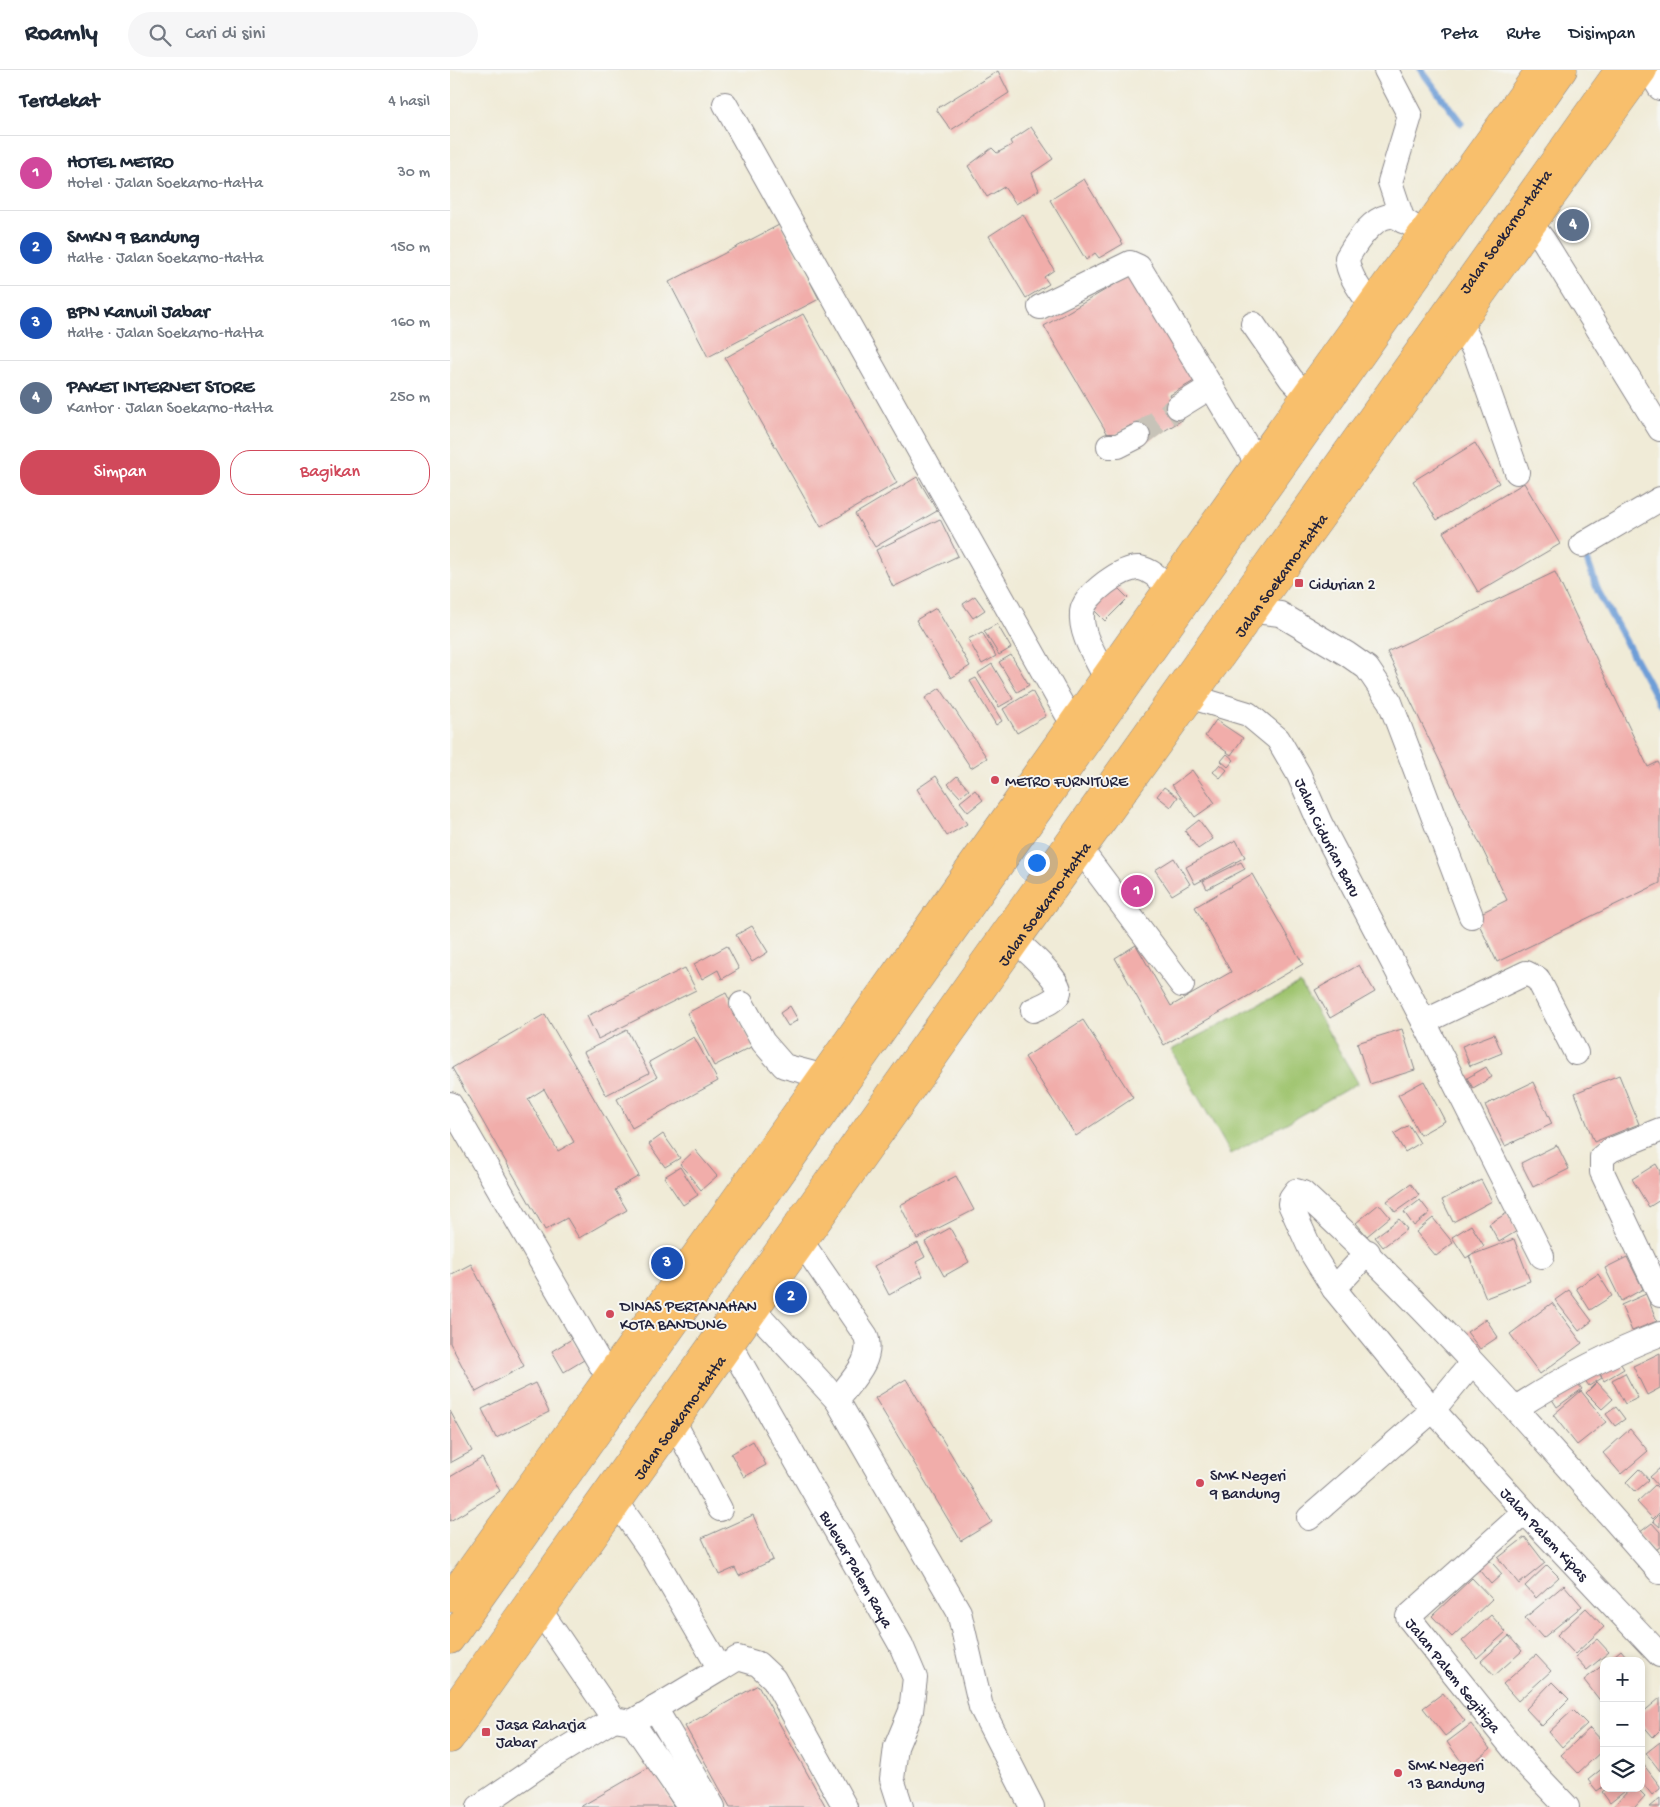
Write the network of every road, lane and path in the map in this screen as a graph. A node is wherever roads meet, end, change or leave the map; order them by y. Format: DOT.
graph roads {
  1 [pos="1386,70"];
  2 [pos="1540,70"];
  3 [pos="1562,70"];
  4 [pos="1619,70"];
  5 [pos="1643,70"];
  6 [pos="1649,70"];
  7 [pos="1660,88"];
  8 [pos="724,104"];
  9 [pos="1531,224"];
  10 [pos="1414,227"];
  11 [pos="1040,307"];
  12 [pos="1372,307"];
  13 [pos="1460,323"];
  14 [pos="1253,324"];
  15 [pos="1212,386"];
  16 [pos="1306,395"];
  17 [pos="1178,407"];
  18 [pos="1660,429"];
  19 [pos="1138,436"];
  20 [pos="1109,446"];
  21 [pos="1257,463"];
  22 [pos="1517,472"];
  23 [pos="1660,499"];
  24 [pos="1582,545"];
  25 [pos="1161,598"];
  26 [pos="1254,611"];
  27 [pos="1139,670"];
  28 [pos="1106,677"];
  29 [pos="1192,697"];
  30 [pos="1072,723"];
  31 [pos="1081,850"];
  32 [pos="1471,916"];
  33 [pos="1016,941"];
  34 [pos="1182,985"];
  35 [pos="742,1004"];
  36 [pos="1033,1010"];
  37 [pos="945,1020"];
  38 [pos="1424,1022"];
  39 [pos="938,1052"];
  40 [pos="1576,1054"];
  41 [pos="822,1076"];
  42 [pos="450,1104"];
  43 [pos="1660,1130"];
  44 [pos="771,1190"];
  45 [pos="710,1235"];
  46 [pos="803,1244"];
  47 [pos="1368,1252"];
  48 [pos="1542,1256"];
  49 [pos="1334,1289"];
  50 [pos="1660,1295"];
  51 [pos="754,1310"];
  52 [pos="1660,1334"];
  53 [pos="731,1346"];
  54 [pos="1472,1363"];
  55 [pos="608,1377"];
  56 [pos="837,1400"];
  57 [pos="1516,1408"];
  58 [pos="1433,1410"];
  59 [pos="675,1424"];
  60 [pos="618,1504"];
  61 [pos="720,1509"];
  62 [pos="1525,1512"];
  63 [pos="1309,1518"];
  64 [pos="1660,1572"];
  65 [pos="450,1598"];
  66 [pos="541,1612"];
  67 [pos="450,1640"];
  68 [pos="1660,1655"];
  69 [pos="720,1669"];
  70 [pos="655,1708"];
  71 [pos="623,1720"];
  72 [pos="451,1730"];
  73 [pos="1525,1763"];
  74 [pos="479,1807"];
  75 [pos="690,1807"];
  76 [pos="713,1807"];
  77 [pos="845,1807"];
  78 [pos="901,1807"];
  79 [pos="1032,1807"];
  80 [pos="1547,1807"];
  81 [pos="1566,1807"];
  1 -- 10 [label="street"];
  2 -- 10 [label="main road"];
  3 -- 27 [label="main road"];
  4 -- 37 [label="main road, Jalan Soekarno-Hatta"];
  5 -- 9 [label="main road, Jalan Soekarno-Hatta"];
  6 -- 7 [label="street"];
  8 -- 30 [label="street"];
  9 -- 13 [label="main road, Jalan Soekarno-Hatta"];
  9 -- 18 [label="street"];
  10 -- 12 [label="main road"];
  10 -- 12 [label="street"];
  11 -- 15 [label="street"];
  12 -- 16 [label="main road"];
  13 -- 22 [label="street"];
  13 -- 26 [label="main road, Jalan Soekarno-Hatta"];
  14 -- 16 [label="street"];
  15 -- 17 [label="street"];
  15 -- 21 [label="street"];
  16 -- 21 [label="main road"];
  19 -- 20 [label="street"];
  21 -- 25 [label="main road"];
  23 -- 24 [label="street"];
  25 -- 27 [label="main road"];
  25 -- 28 [label="main road"];
  25 -- 28 [label="street"];
  26 -- 29 [label="main road, Jalan Soekarno-Hatta"];
  26 -- 32 [label="street"];
  27 -- 44 [label="main road"];
  28 -- 30 [label="main road"];
  29 -- 31 [label="main road, Jalan Soekarno-Hatta"];
  29 -- 38 [label="street, Jalan Cidurian Baru"];
  30 -- 41 [label="main road"];
  31 -- 33 [label="main road, Jalan Soekarno-Hatta"];
  31 -- 34 [label="street"];
  33 -- 36 [label="street"];
  33 -- 39 [label="main road, Jalan Soekarno-Hatta"];
  35 -- 41 [label="street"];
  37 -- 39 [label="main road"];
  37 -- 72 [label="main road, Jalan Soekarno-Hatta"];
  38 -- 40 [label="street"];
  38 -- 48 [label="street, Jalan Cidurian Baru"];
  39 -- 46 [label="main road, Jalan Soekarno-Hatta"];
  41 -- 45 [label="main road"];
  42 -- 55 [label="street"];
  43 -- 50 [label="street"];
  44 -- 45 [label="main road"];
  44 -- 67 [label="main road"];
  45 -- 55 [label="main road"];
  46 -- 51 [label="main road, Jalan Soekarno-Hatta"];
  46 -- 56 [label="street"];
  47 -- 49 [label="street"];
  47 -- 49 [label="street, Jalan Palem Kipas"];
  47 -- 54 [label="street"];
  49 -- 58 [label="street, Jalan Palem Kipas"];
  51 -- 53 [label="main road, Jalan Soekarno-Hatta"];
  51 -- 56 [label="street"];
  52 -- 57 [label="street"];
  53 -- 59 [label="main road, Jalan Soekarno-Hatta"];
  53 -- 78 [label="street, Bulevar Palem Raya"];
  54 -- 57 [label="street"];
  54 -- 58 [label="street"];
  55 -- 65 [label="main road"];
  56 -- 79 [label="street"];
  57 -- 64 [label="street"];
  58 -- 62 [label="street, Jalan Palem Kipas"];
  58 -- 63 [label="street"];
  59 -- 60 [label="main road, Jalan Soekarno-Hatta"];
  59 -- 61 [label="street"];
  60 -- 66 [label="main road, Jalan Soekarno-Hatta"];
  60 -- 69 [label="street"];
  62 -- 68 [label="street, Jalan Palem Kipas"];
  62 -- 73 [label="street, Jalan Palem Segitiga"];
  66 -- 71 [label="street"];
  66 -- 72 [label="main road, Jalan Soekarno-Hatta"];
  69 -- 70 [label="street"];
  69 -- 77 [label="street"];
  70 -- 71 [label="street"];
  70 -- 76 [label="street"];
  71 -- 74 [label="street"];
  71 -- 75 [label="street"];
  73 -- 80 [label="street, Jalan Palem Segitiga"];
  73 -- 81 [label="street, Jalan Palem Segitiga"];
}
